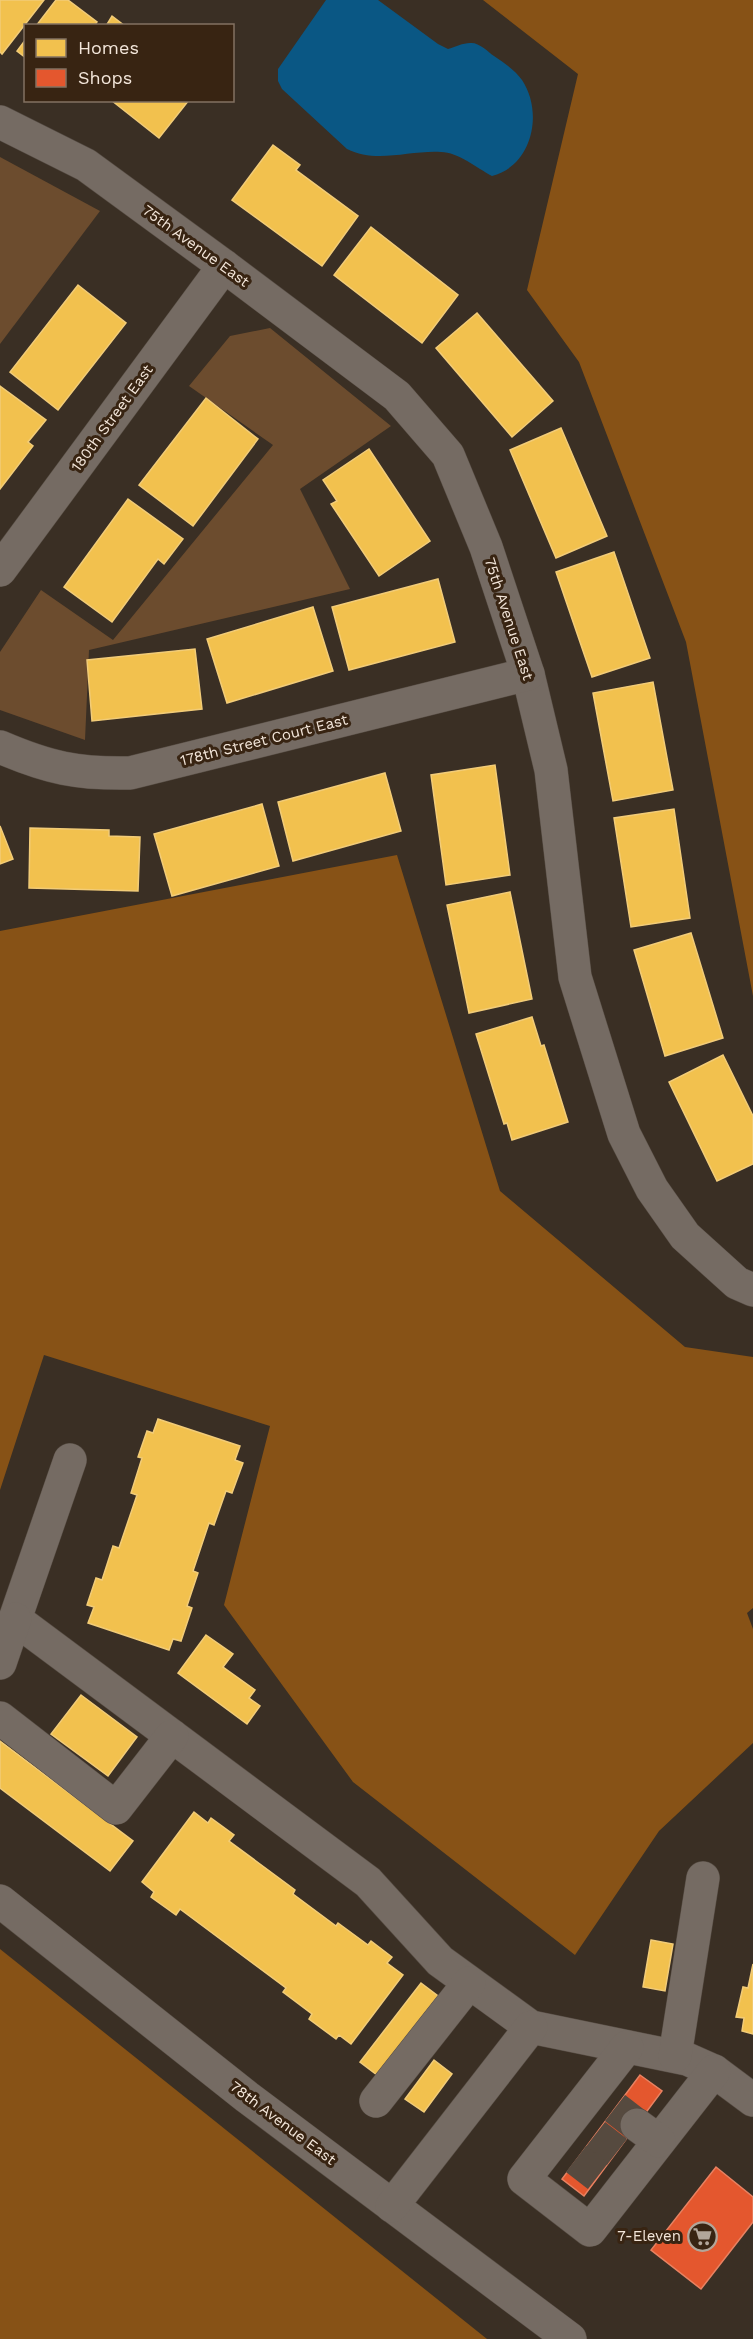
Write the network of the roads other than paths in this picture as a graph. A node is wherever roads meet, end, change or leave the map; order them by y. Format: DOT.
graph roads {
  1 [pos="0,122"];
  2 [pos="224,266"];
  3 [pos="0,570"];
  4 [pos="528,674"];
  5 [pos="0,747"];
  6 [pos="753,1290"];
  7 [pos="70,1460"];
  8 [pos="15,1619"];
  9 [pos="0,1663"];
  10 [pos="0,1718"];
  11 [pos="172,1736"];
  12 [pos="703,1878"];
  13 [pos="0,1901"];
  14 [pos="469,1983"];
  15 [pos="531,2027"];
  16 [pos="627,2047"];
  17 [pos="675,2056"];
  18 [pos="714,2071"];
  19 [pos="753,2100"];
  20 [pos="376,2101"];
  21 [pos="626,2116"];
  22 [pos="392,2206"];
  23 [pos="570,2339"];
  1 -- 2 [label="street, 75th Avenue East"];
  2 -- 3 [label="street, 180th Street East"];
  2 -- 4 [label="street, 75th Avenue East"];
  4 -- 5 [label="street, 178th Street Court East"];
  4 -- 6 [label="street, 75th Avenue East"];
  7 -- 8 [label="street"];
  8 -- 9 [label="street"];
  8 -- 11 [label="street"];
  10 -- 11 [label="street"];
  11 -- 14 [label="street"];
  12 -- 17 [label="street"];
  13 -- 22 [label="street, 78th Avenue East"];
  14 -- 15 [label="street"];
  14 -- 20 [label="street"];
  15 -- 16 [label="street"];
  15 -- 22 [label="street"];
  16 -- 17 [label="street"];
  16 -- 21 [label="street"];
  17 -- 18 [label="street"];
  18 -- 19 [label="street"];
  18 -- 21 [label="street"];
  21 -- 21 [label="street"];
  22 -- 23 [label="street, 78th Avenue East"];
}
